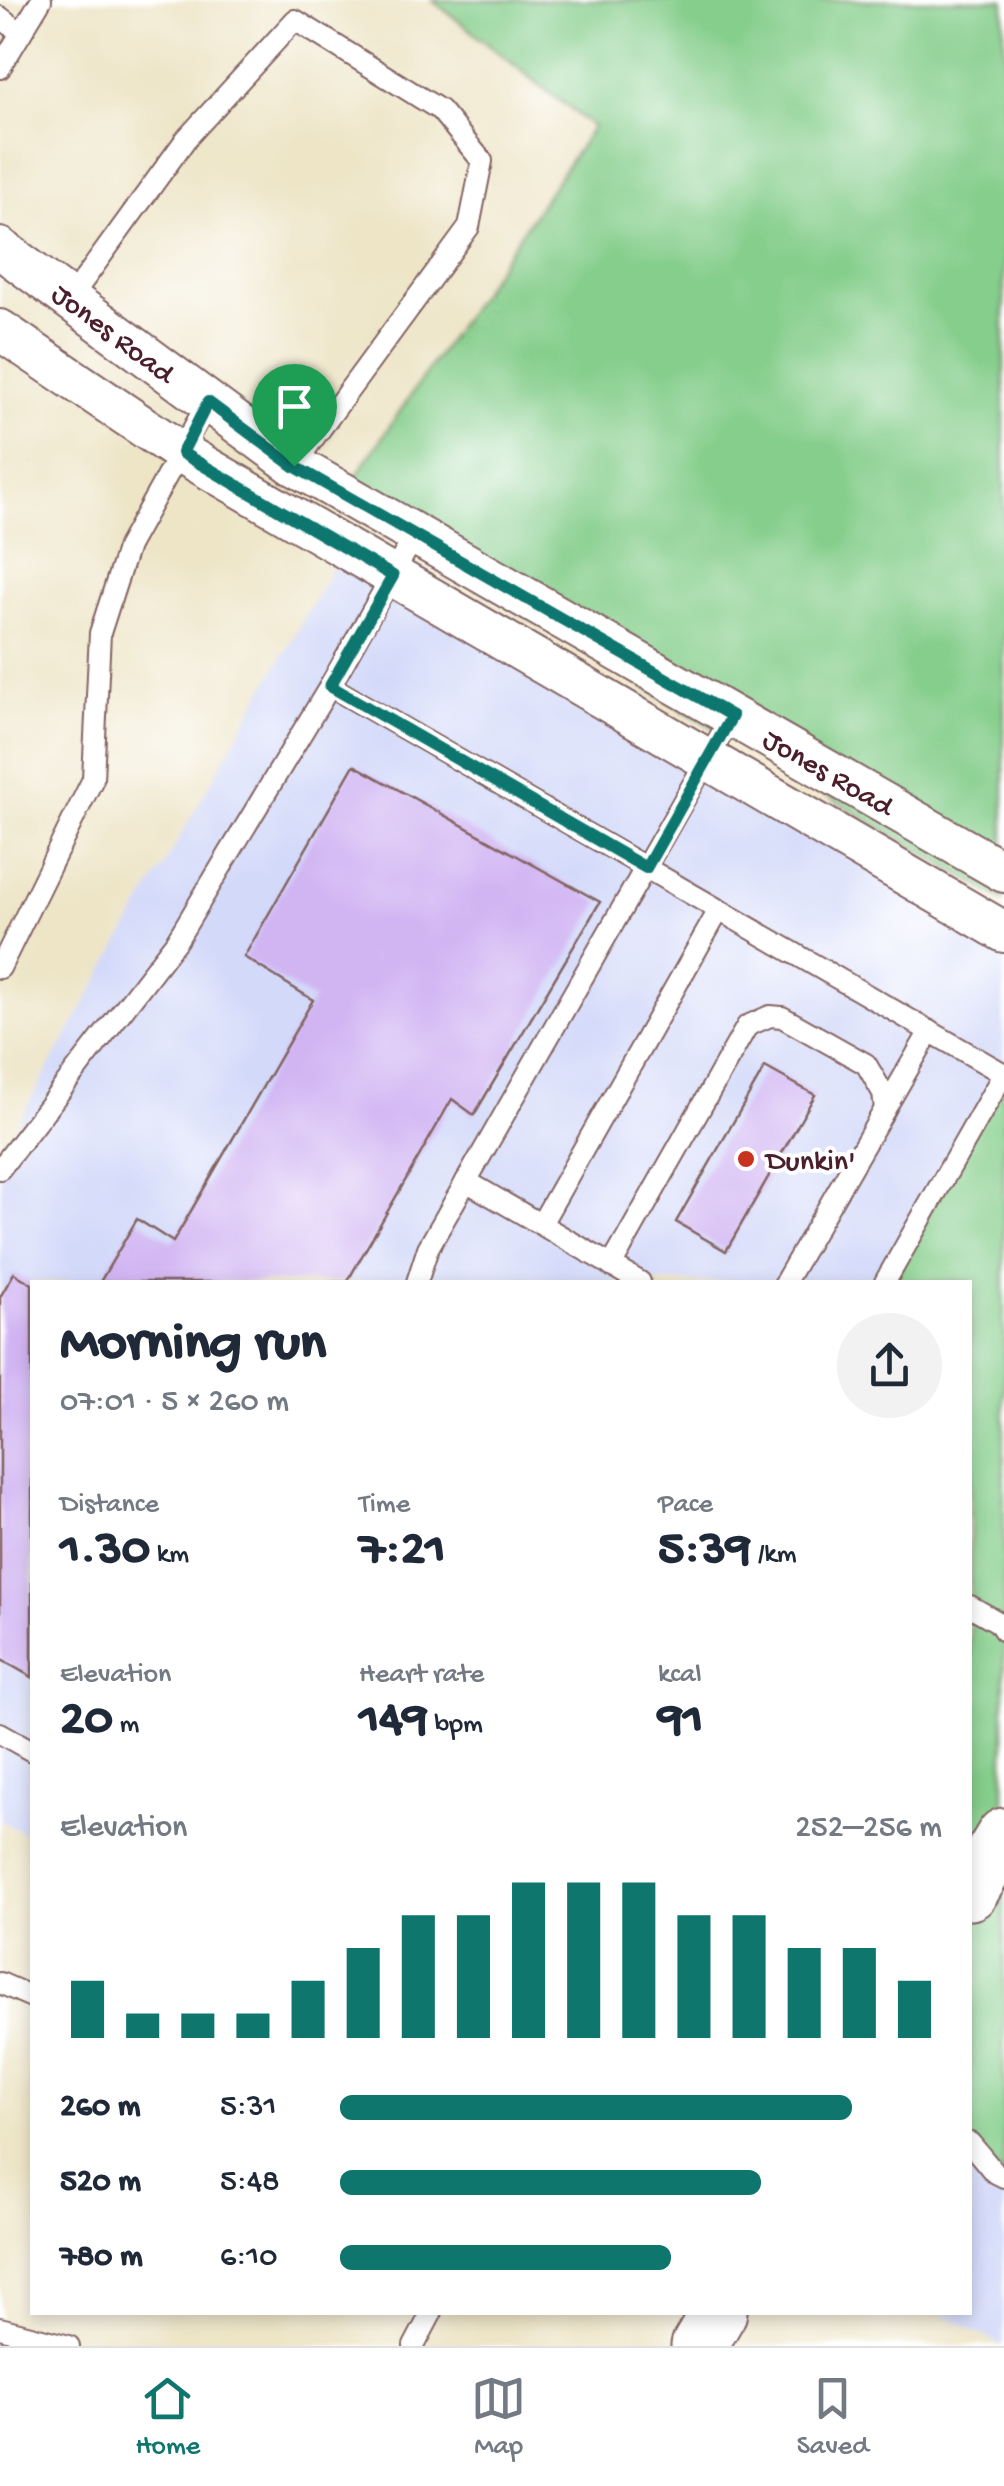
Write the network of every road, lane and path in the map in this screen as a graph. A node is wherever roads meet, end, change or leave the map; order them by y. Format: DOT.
graph roads {
  1 [pos="42,0"];
  2 [pos="0,17"];
  3 [pos="22,33"];
  4 [pos="0,68"];
  5 [pos="0,248"];
  6 [pos="70,299"];
  7 [pos="0,330"];
  8 [pos="208,402"];
  9 [pos="182,453"];
  10 [pos="294,466"];
  11 [pos="415,535"];
  12 [pos="393,576"];
  13 [pos="330,686"];
  14 [pos="732,716"];
  15 [pos="708,759"];
  16 [pos="646,868"];
  17 [pos="1004,872"];
  18 [pos="719,910"];
  19 [pos="1004,932"];
  20 [pos="0,968"];
  21 [pos="930,1031"];
  22 [pos="1004,1074"];
  23 [pos="884,1109"];
  24 [pos="0,1169"];
  25 [pos="466,1181"];
  26 [pos="541,1224"];
  27 [pos="611,1266"];
  28 [pos="419,1280"];
  29 [pos="636,1280"];
  30 [pos="786,1280"];
  31 [pos="886,1280"];
  32 [pos="972,1607"];
  33 [pos="1002,1625"];
  34 [pos="0,1733"];
  35 [pos="30,1750"];
  36 [pos="1004,1836"];
  37 [pos="972,1889"];
  38 [pos="0,1983"];
  39 [pos="30,1995"];
  40 [pos="972,2144"];
  41 [pos="972,2170"];
  42 [pos="999,2174"];
  43 [pos="430,2315"];
  44 [pos="717,2315"];
  45 [pos="0,2328"];
  46 [pos="69,2346"];
  47 [pos="414,2346"];
  48 [pos="699,2346"];
  1 -- 3 [label="lane"];
  2 -- 3 [label="lane"];
  3 -- 4 [label="lane"];
  5 -- 6 [label="street, Jones Road"];
  6 -- 8 [label="street, Jones Road"];
  6 -- 10 [label="lane"];
  7 -- 9 [label="street, Jones Road"];
  8 -- 9 [label="lane"];
  8 -- 10 [label="street, Jones Road"];
  9 -- 12 [label="street, Jones Road"];
  9 -- 20 [label="lane"];
  10 -- 11 [label="street, Jones Road"];
  11 -- 12 [label="lane"];
  11 -- 14 [label="street, Jones Road"];
  12 -- 13 [label="lane"];
  12 -- 15 [label="street, Jones Road"];
  13 -- 16 [label="lane"];
  13 -- 24 [label="lane"];
  14 -- 15 [label="lane"];
  14 -- 17 [label="street, Jones Road"];
  15 -- 16 [label="lane"];
  15 -- 19 [label="street, Jones Road"];
  16 -- 18 [label="lane"];
  16 -- 25 [label="lane"];
  18 -- 21 [label="lane"];
  18 -- 26 [label="lane"];
  21 -- 22 [label="lane"];
  21 -- 23 [label="lane"];
  22 -- 31 [label="lane"];
  23 -- 27 [label="lane"];
  23 -- 30 [label="lane"];
  25 -- 26 [label="lane"];
  25 -- 28 [label="lane"];
  26 -- 27 [label="lane"];
  27 -- 29 [label="lane"];
  32 -- 33 [label="lane"];
  34 -- 35 [label="lane"];
  36 -- 37 [label="highway"];
  38 -- 39 [label="lane"];
  40 -- 42 [label="lane"];
  41 -- 42 [label="lane"];
  43 -- 47 [label="lane"];
  44 -- 48 [label="highway"];
  45 -- 46 [label="lane"];
}
